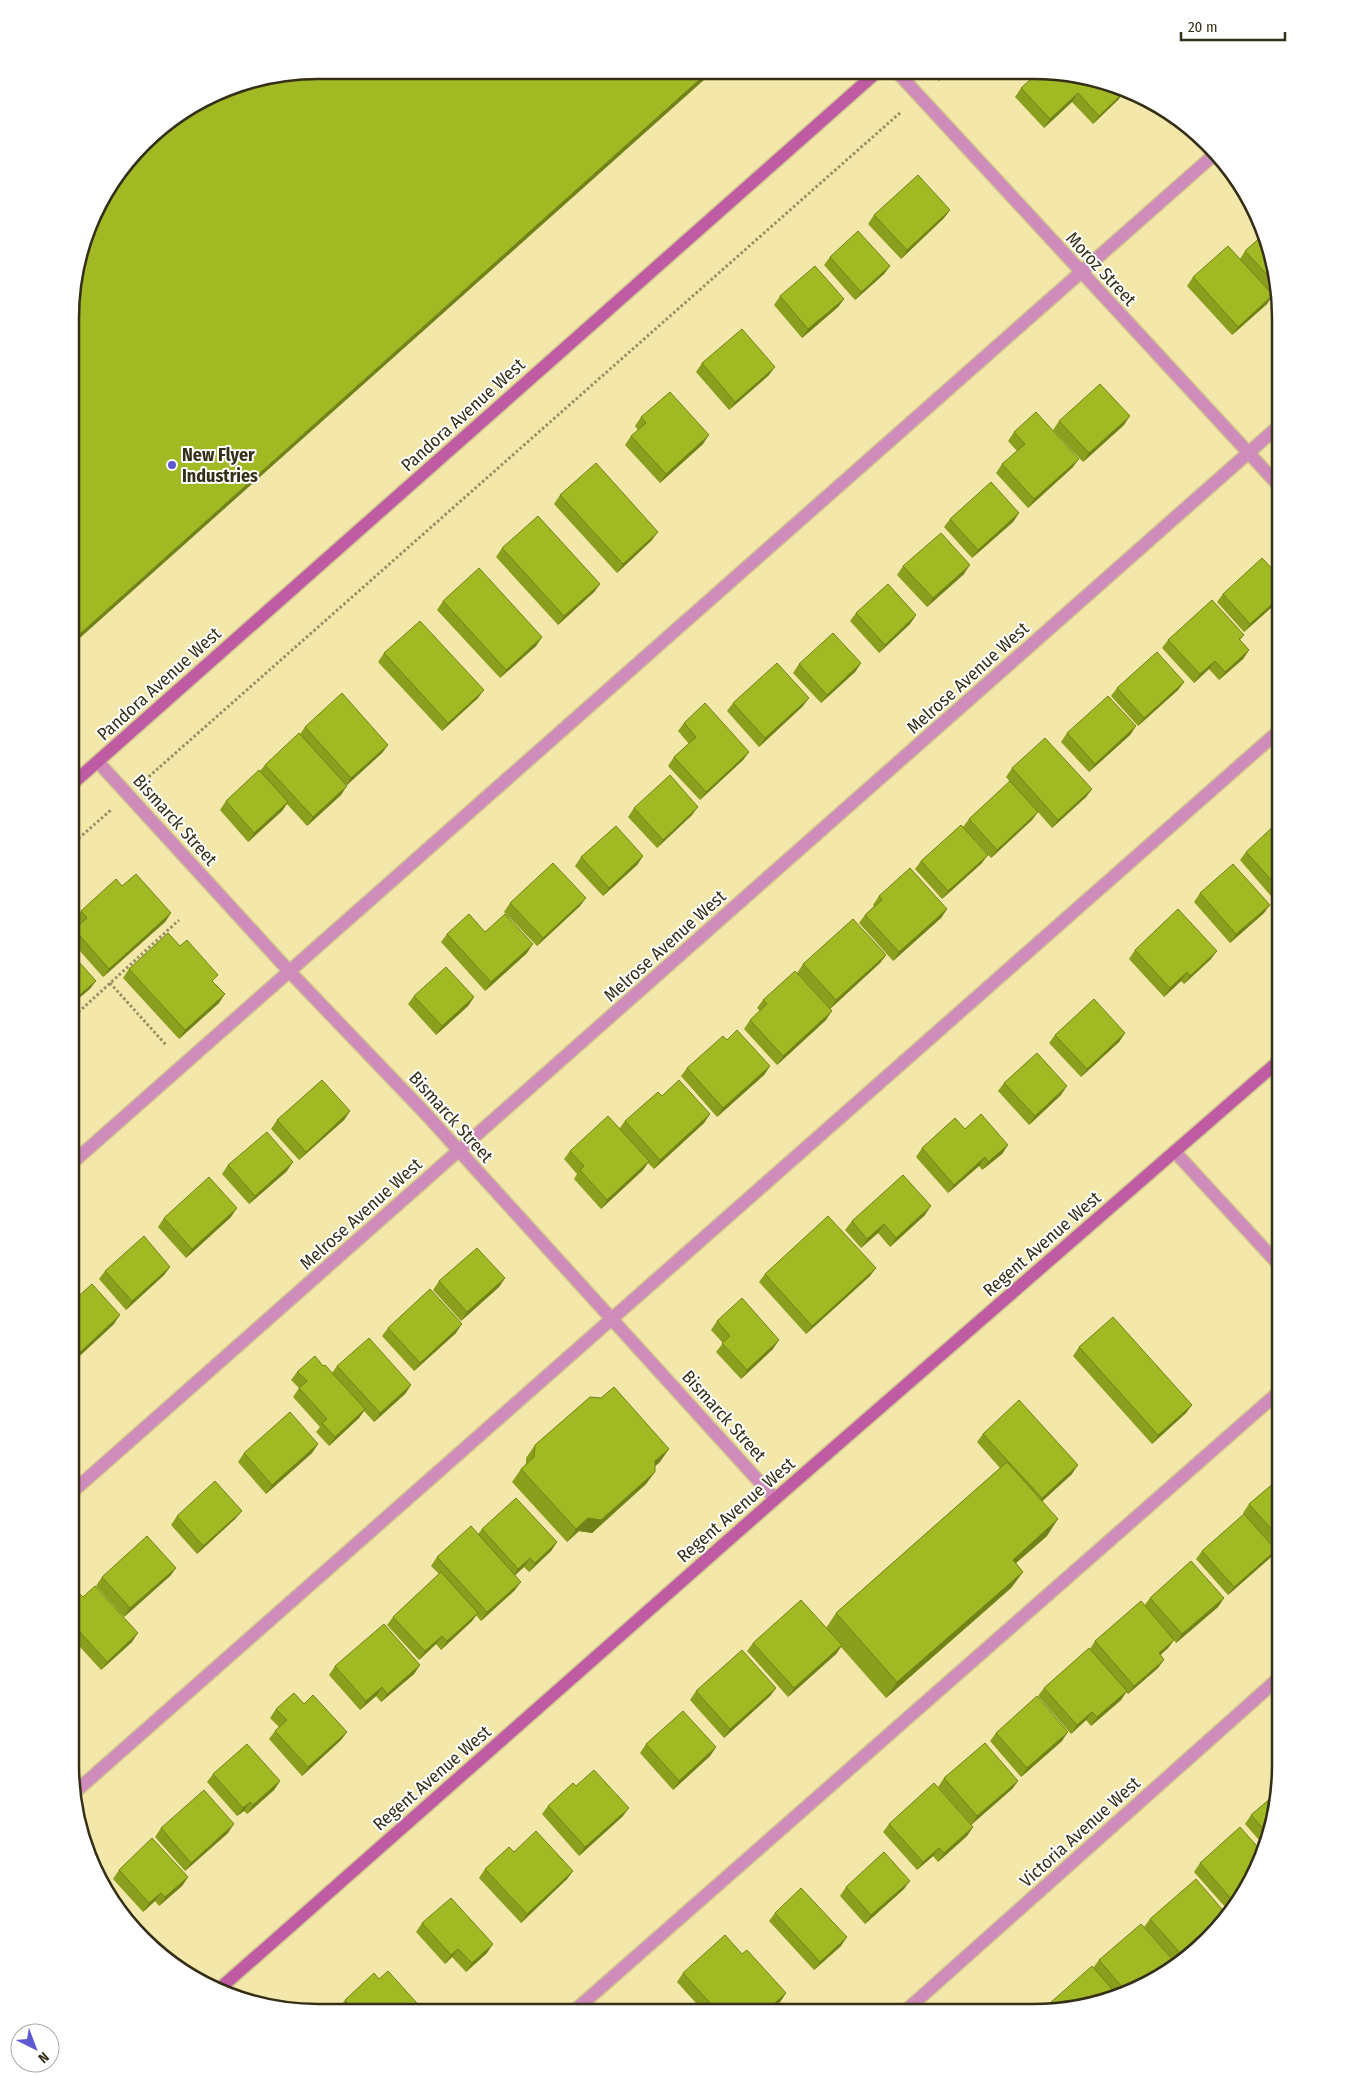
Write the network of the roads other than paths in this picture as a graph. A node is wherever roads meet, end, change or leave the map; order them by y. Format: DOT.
graph roads {
  1 [pos="869,79"];
  2 [pos="904,79"];
  3 [pos="1211,158"];
  4 [pos="1080,272"];
  5 [pos="1272,432"];
  6 [pos="1249,452"];
  7 [pos="1272,478"];
  8 [pos="1272,737"];
  9 [pos="98,762"];
  10 [pos="79,778"];
  11 [pos="289,971"];
  12 [pos="1272,1067"];
  13 [pos="458,1150"];
  14 [pos="1175,1152"];
  15 [pos="79,1157"];
  16 [pos="1272,1257"];
  17 [pos="612,1320"];
  18 [pos="1272,1398"];
  19 [pos="79,1486"];
  20 [pos="775,1499"];
  21 [pos="1272,1684"];
  22 [pos="80,1788"];
  23 [pos="224,1985"];
  24 [pos="582,2004"];
  25 [pos="913,2004"];
  1 -- 9 [label="main road, Pandora Avenue West"];
  2 -- 4 [label="street, Moroz Street"];
  3 -- 4 [label="street"];
  4 -- 6 [label="street, Moroz Street"];
  4 -- 11 [label="street"];
  5 -- 6 [label="street, Melrose Avenue West"];
  6 -- 7 [label="street, Moroz Street"];
  6 -- 13 [label="street, Melrose Avenue West"];
  8 -- 17 [label="street"];
  9 -- 10 [label="main road, Pandora Avenue West"];
  9 -- 11 [label="street, Bismarck Street"];
  11 -- 13 [label="street, Bismarck Street"];
  11 -- 15 [label="street"];
  12 -- 14 [label="main road, Regent Avenue West"];
  13 -- 17 [label="street, Bismarck Street"];
  13 -- 19 [label="street, Melrose Avenue West"];
  14 -- 16 [label="street"];
  14 -- 20 [label="main road, Regent Avenue West"];
  17 -- 20 [label="street, Bismarck Street"];
  17 -- 22 [label="street"];
  18 -- 24 [label="street"];
  20 -- 23 [label="main road, Regent Avenue West"];
  21 -- 25 [label="street, Victoria Avenue West"];
}
